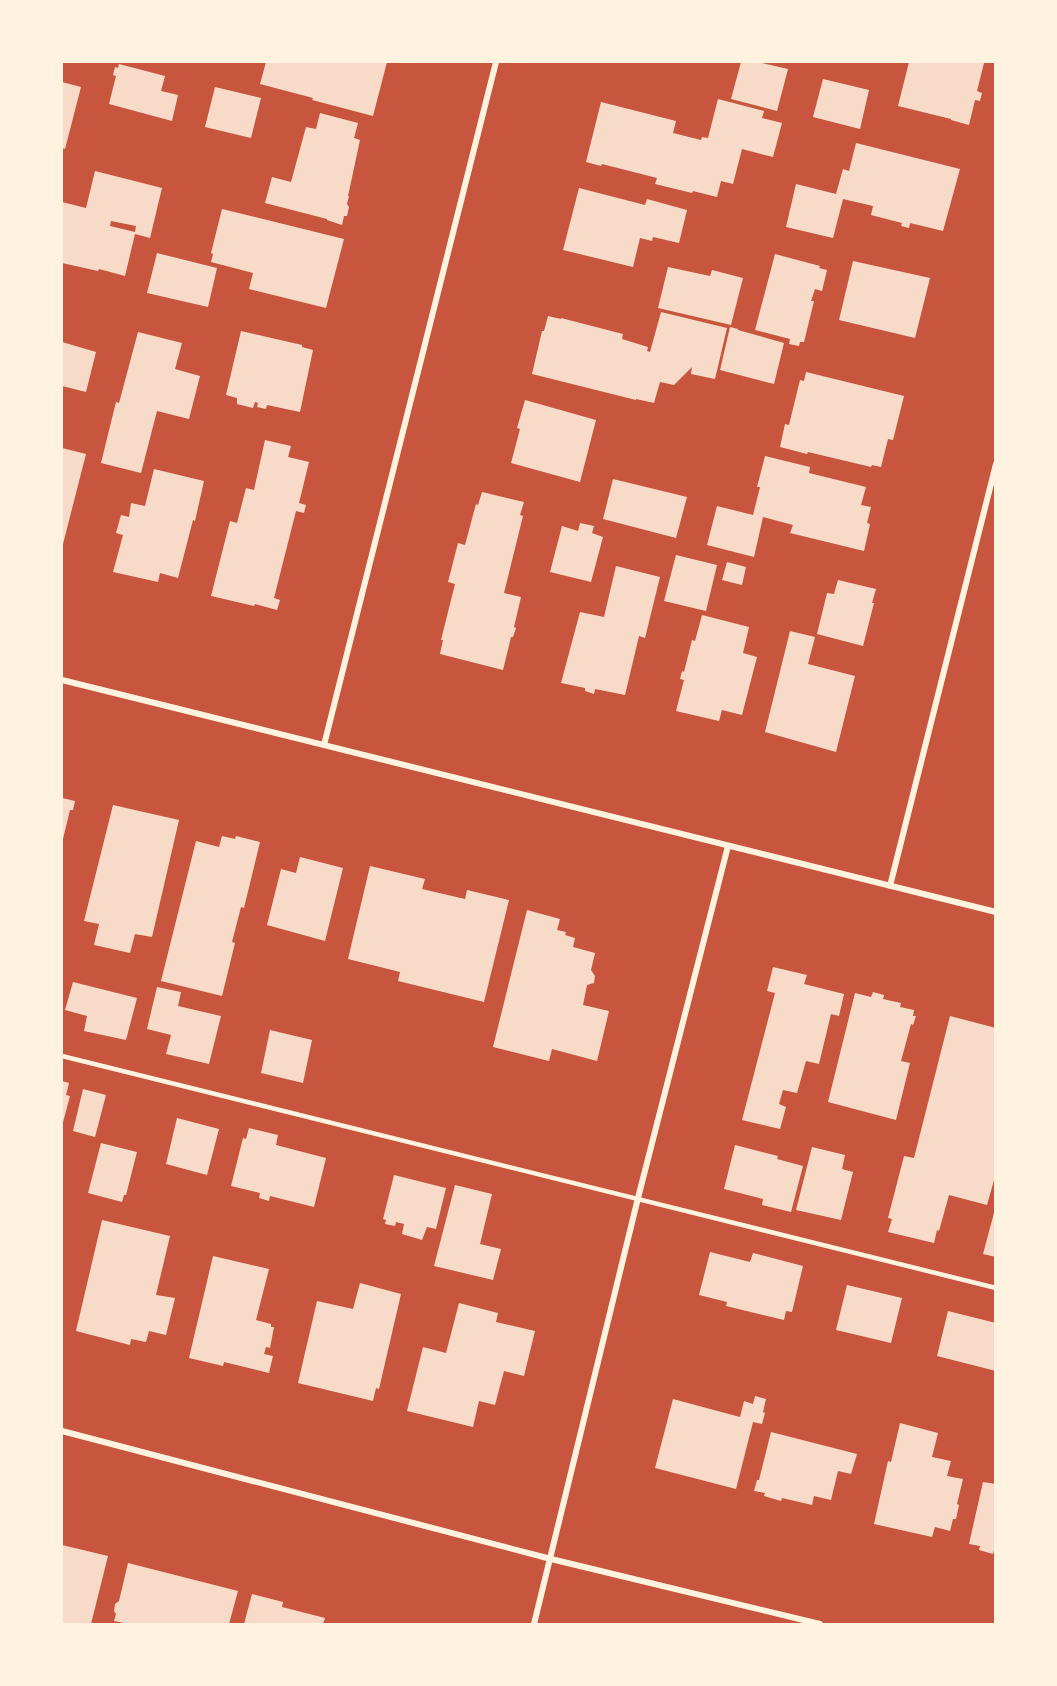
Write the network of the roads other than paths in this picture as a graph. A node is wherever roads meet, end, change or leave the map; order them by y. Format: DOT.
graph roads {
  1 [pos="496,62"];
  2 [pos="996,464"];
  3 [pos="62,680"];
  4 [pos="324,745"];
  5 [pos="728,846"];
  6 [pos="890,886"];
  7 [pos="996,912"];
  8 [pos="62,1056"];
  9 [pos="638,1198"];
  10 [pos="996,1288"];
  11 [pos="62,1431"];
  12 [pos="550,1559"];
  13 [pos="534,1624"];
  14 [pos="820,1624"];
  1 -- 4 [label="street"];
  2 -- 6 [label="street"];
  3 -- 4 [label="street"];
  4 -- 5 [label="street"];
  5 -- 6 [label="street"];
  5 -- 9 [label="street"];
  6 -- 7 [label="street"];
  8 -- 9 [label="lane"];
  9 -- 10 [label="lane"];
  9 -- 12 [label="street"];
  11 -- 12 [label="street"];
  12 -- 13 [label="street"];
  12 -- 14 [label="street"];
}
